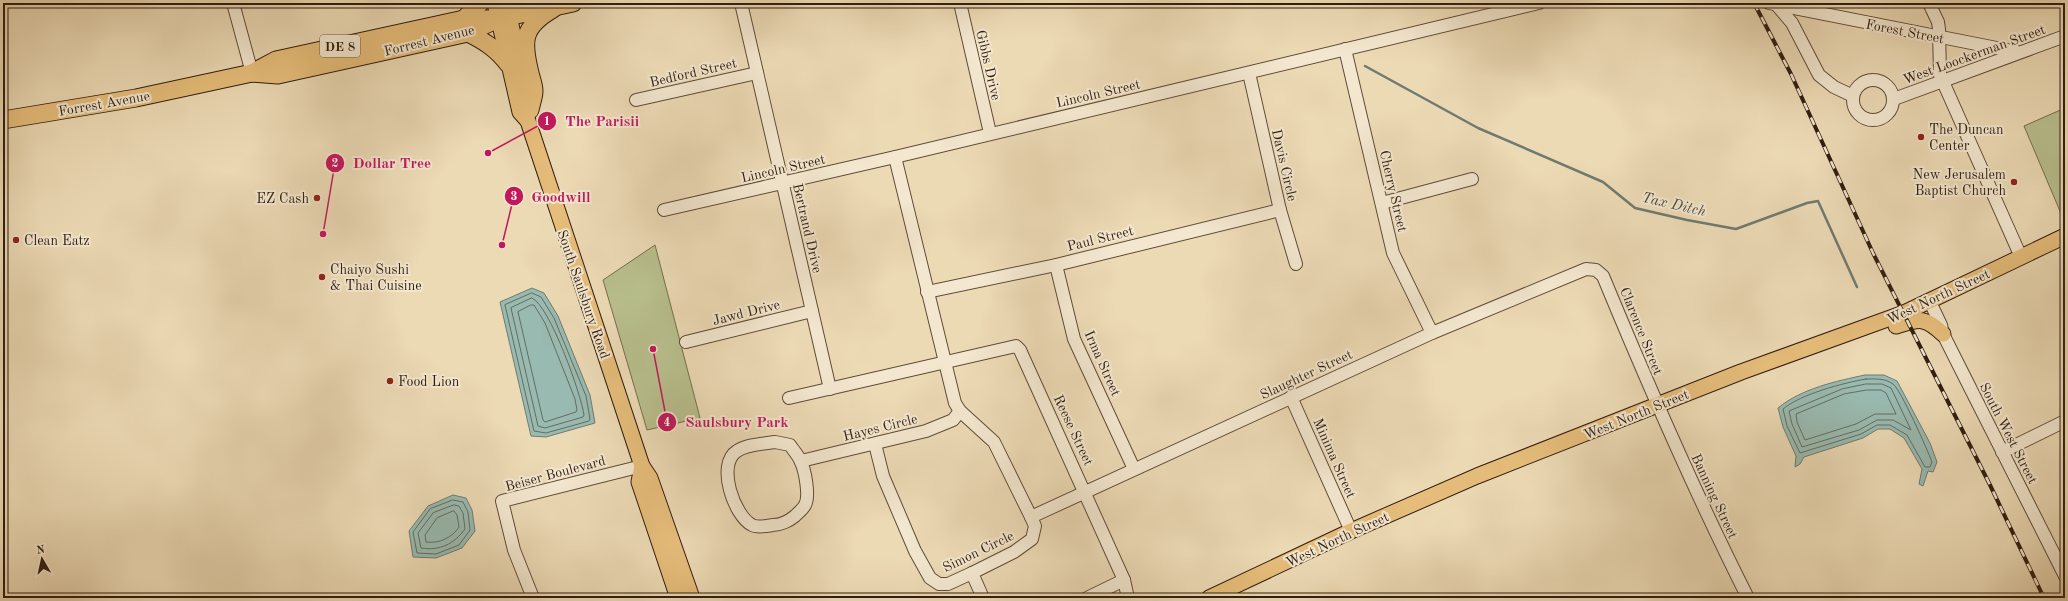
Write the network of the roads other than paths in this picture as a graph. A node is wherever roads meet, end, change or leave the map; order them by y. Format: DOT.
graph roads {
  1 [pos="232,3"];
  2 [pos="480,3"];
  3 [pos="741,3"];
  4 [pos="960,3"];
  5 [pos="1539,3"];
  6 [pos="1773,3"];
  7 [pos="1929,3"];
  8 [pos="560,4"];
  9 [pos="502,10"];
  10 [pos="466,26"];
  11 [pos="2065,36"];
  12 [pos="1938,38"];
  13 [pos="1346,49"];
  14 [pos="2018,52"];
  15 [pos="508,64"];
  16 [pos="252,73"];
  17 [pos="757,73"];
  18 [pos="1249,73"];
  19 [pos="1943,82"];
  20 [pos="1853,96"];
  21 [pos="1894,99"];
  22 [pos="636,100"];
  23 [pos="529,116"];
  24 [pos="3,120"];
  25 [pos="990,134"];
  26 [pos="895,157"];
  27 [pos="1472,179"];
  28 [pos="783,183"];
  29 [pos="1382,203"];
  30 [pos="664,210"];
  31 [pos="1280,210"];
  32 [pos="2065,236"];
  33 [pos="2021,257"];
  34 [pos="1296,264"];
  35 [pos="1056,265"];
  36 [pos="1596,270"];
  37 [pos="927,292"];
  38 [pos="1930,302"];
  39 [pos="812,312"];
  40 [pos="1432,333"];
  41 [pos="1943,334"];
  42 [pos="686,342"];
  43 [pos="1817,345"];
  44 [pos="944,363"];
  45 [pos="830,389"];
  46 [pos="1292,397"];
  47 [pos="789,398"];
  48 [pos="1656,406"];
  49 [pos="960,411"];
  50 [pos="2065,421"];
  51 [pos="875,444"];
  52 [pos="2002,452"];
  53 [pos="801,461"];
  54 [pos="642,466"];
  55 [pos="1134,469"];
  56 [pos="1086,492"];
  57 [pos="1031,517"];
  58 [pos="1351,531"];
  59 [pos="972,573"];
  60 [pos="2065,576"];
  61 [pos="1124,580"];
  62 [pos="532,598"];
  63 [pos="678,598"];
  64 [pos="692,598"];
  65 [pos="983,598"];
  66 [pos="1087,598"];
  67 [pos="1128,598"];
  68 [pos="1210,598"];
  69 [pos="1748,598"];
  1 -- 16 [label="street"];
  2 -- 10 [label="highway"];
  3 -- 17 [label="street, Bertrand Drive"];
  4 -- 25 [label="street, Gibbs Drive"];
  5 -- 13 [label="street, Lincoln Street"];
  6 -- 12 [label="street, Forest Street"];
  6 -- 20 [label="street"];
  7 -- 12 [label="street"];
  8 -- 9 [label="highway, DE 8"];
  8 -- 23 [label="highway"];
  9 -- 10 [label="highway, Forrest Avenue / DE 8"];
  9 -- 15 [label="main road, South Saulsbury Road"];
  9 -- 23 [label="main road, South Saulsbury Road"];
  10 -- 15 [label="highway"];
  10 -- 16 [label="highway, Forrest Avenue / DE 8"];
  11 -- 14 [label="street, West Loockerman Street"];
  12 -- 14 [label="street, Forest Street"];
  12 -- 19 [label="street"];
  13 -- 18 [label="street, Lincoln Street"];
  13 -- 29 [label="street, Cherry Street"];
  14 -- 19 [label="street, West Loockerman Street"];
  15 -- 23 [label="main road, South Saulsbury Road"];
  16 -- 24 [label="highway, Forrest Avenue / DE 8"];
  17 -- 22 [label="street, Bedford Street"];
  17 -- 28 [label="street, Bertrand Drive"];
  18 -- 25 [label="street, Lincoln Street"];
  18 -- 31 [label="street, Davis Circle"];
  19 -- 21 [label="street, West Loockerman Street"];
  19 -- 33 [label="street"];
  20 -- 21 [label="street"];
  20 -- 21 [label="street"];
  23 -- 54 [label="main road, South Saulsbury Road"];
  25 -- 26 [label="street, Lincoln Street"];
  26 -- 28 [label="street, Lincoln Street"];
  26 -- 37 [label="street"];
  27 -- 29 [label="street"];
  28 -- 30 [label="street, Lincoln Street"];
  28 -- 39 [label="street, Bertrand Drive"];
  29 -- 40 [label="street, Cherry Street"];
  31 -- 34 [label="street, Davis Circle"];
  31 -- 35 [label="street, Paul Street"];
  32 -- 33 [label="main road, West North Street"];
  33 -- 38 [label="main road, West North Street"];
  35 -- 37 [label="street, Paul Street"];
  35 -- 55 [label="street, Irma Street"];
  36 -- 40 [label="street, Slaughter Street"];
  36 -- 48 [label="street, Clarence Street"];
  37 -- 44 [label="street"];
  38 -- 41 [label="street, South West Street"];
  38 -- 43 [label="main road, West North Street"];
  39 -- 42 [label="street, Jawd Drive"];
  39 -- 45 [label="street, Bertrand Drive"];
  40 -- 46 [label="street, Slaughter Street"];
  41 -- 43 [label="main road"];
  41 -- 52 [label="street, South West Street"];
  43 -- 48 [label="main road, West North Street"];
  44 -- 45 [label="street, Reese Street"];
  44 -- 49 [label="street"];
  44 -- 56 [label="street, Reese Street"];
  45 -- 47 [label="street, Reese Street"];
  46 -- 55 [label="street, Slaughter Street"];
  46 -- 58 [label="street, Minima Street"];
  48 -- 58 [label="main road, West North Street"];
  48 -- 69 [label="street, Banning Street"];
  49 -- 51 [label="street, Hayes Circle"];
  49 -- 57 [label="street, Simon Circle"];
  50 -- 52 [label="street"];
  51 -- 53 [label="street, Hayes Circle"];
  51 -- 59 [label="street, Simon Circle"];
  52 -- 60 [label="street, South West Street"];
  53 -- 53 [label="street"];
  54 -- 62 [label="street, Beiser Boulevard"];
  54 -- 63 [label="main road, South Saulsbury Road"];
  54 -- 64 [label="main road, South Saulsbury Road"];
  55 -- 56 [label="street, Slaughter Street"];
  56 -- 57 [label="street, Slaughter Street"];
  56 -- 61 [label="street, Reese Street"];
  57 -- 59 [label="street, Simon Circle"];
  58 -- 68 [label="main road, West North Street"];
  59 -- 65 [label="street"];
  61 -- 66 [label="street"];
  61 -- 67 [label="street, Reese Street"];
}
